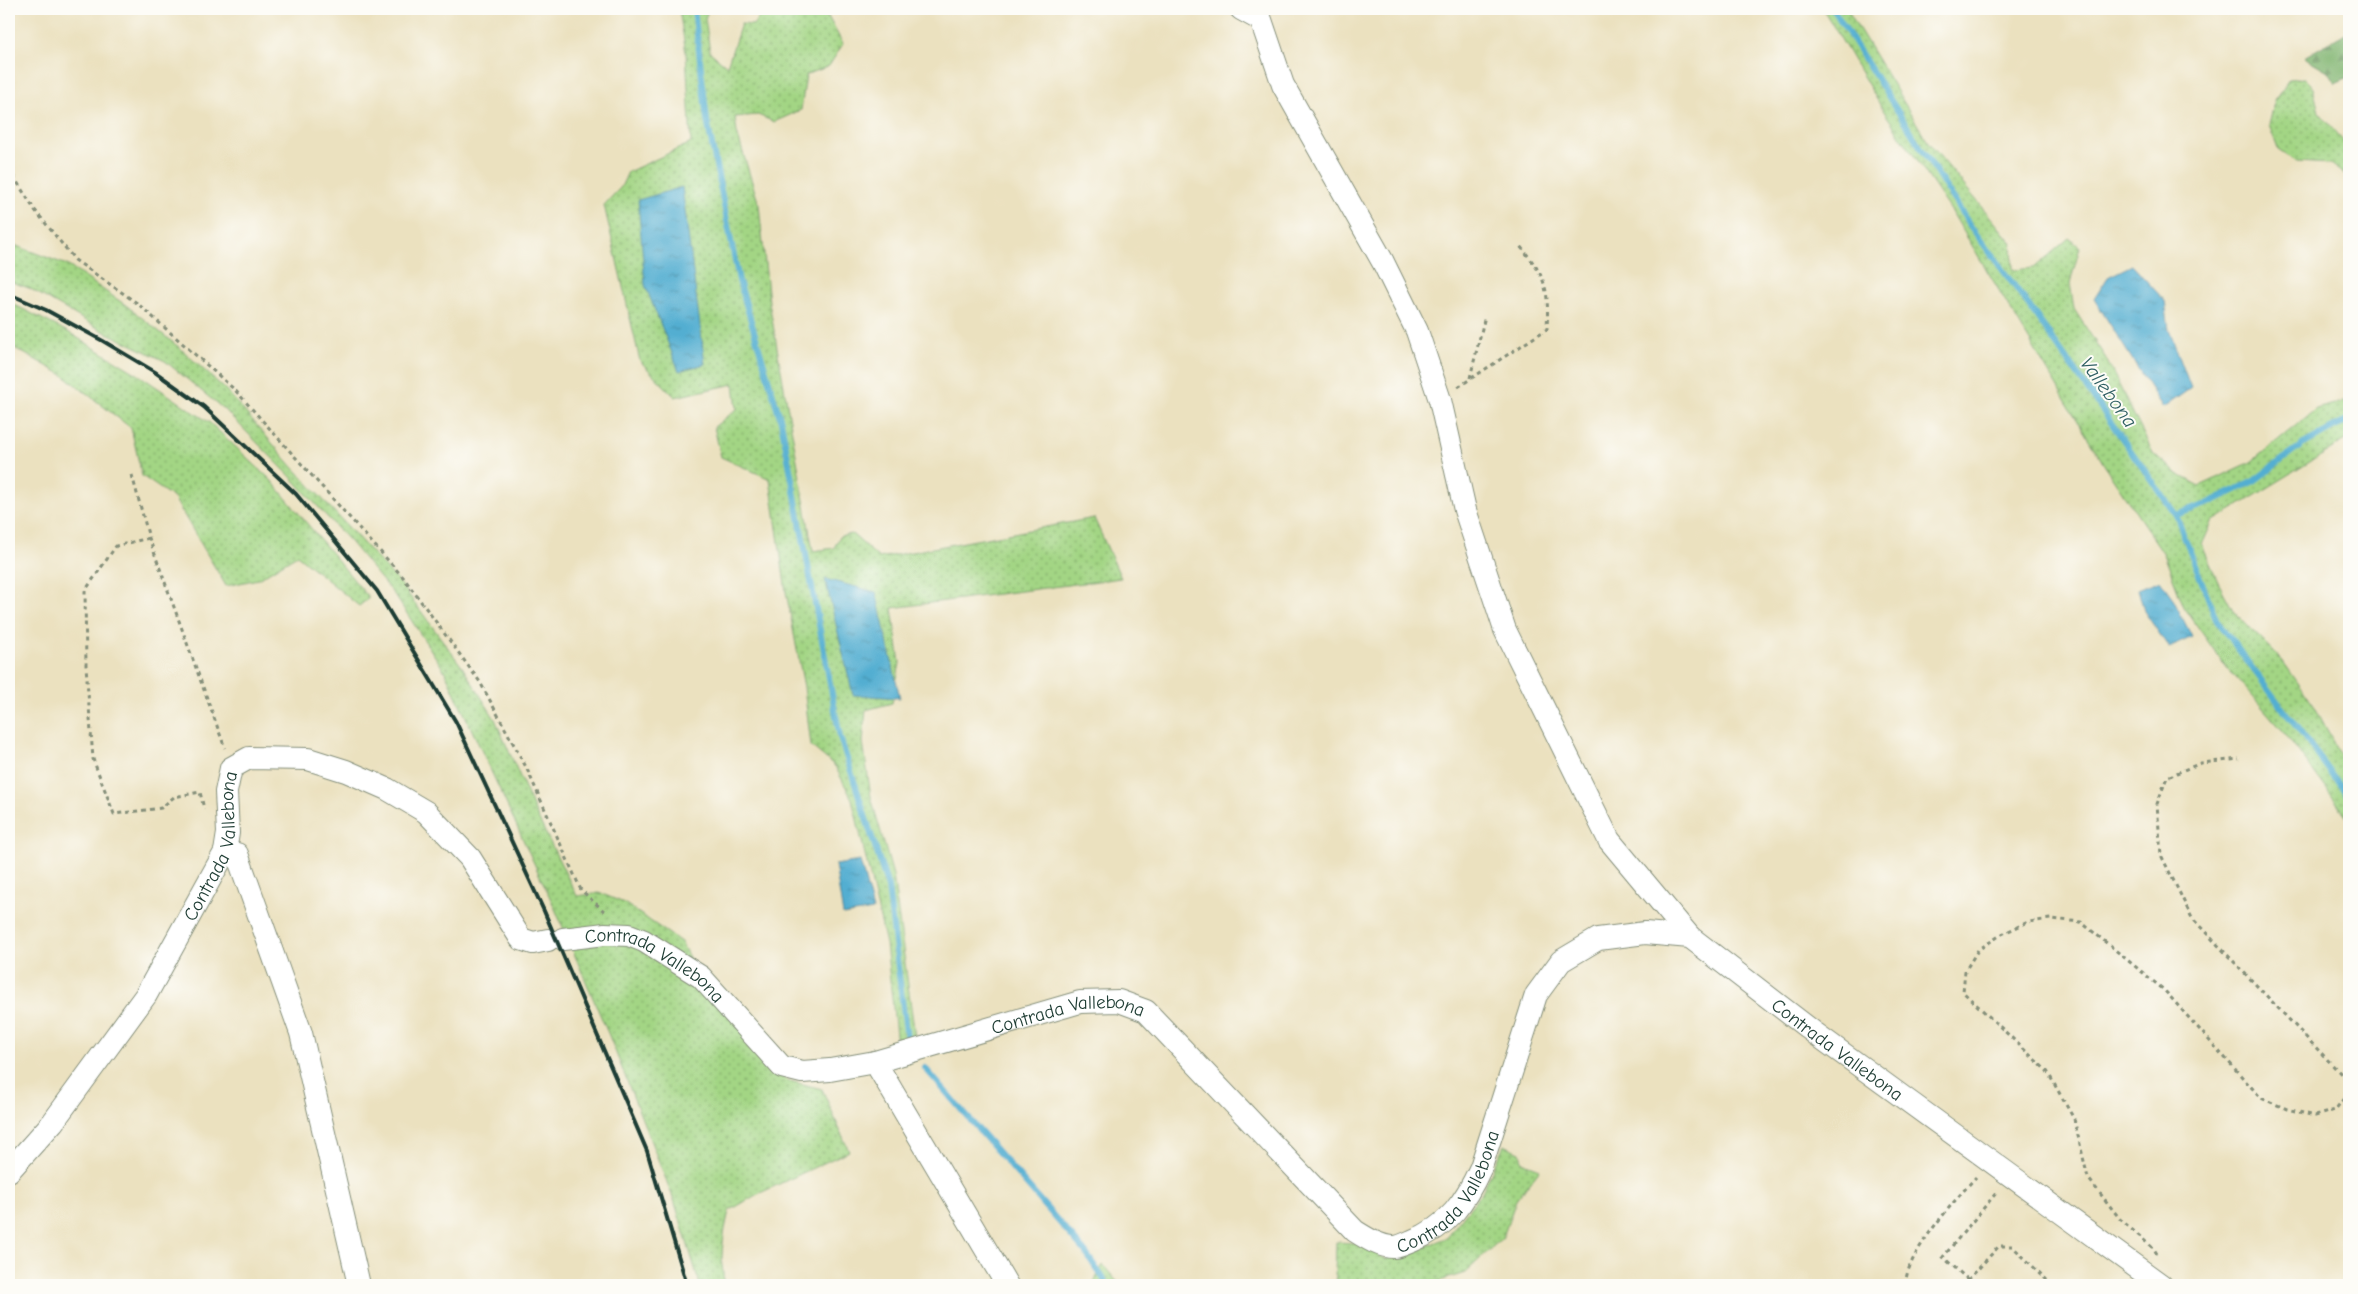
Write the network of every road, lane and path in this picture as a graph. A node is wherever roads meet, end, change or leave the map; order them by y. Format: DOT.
graph roads {
  1 [pos="1240,9"];
  2 [pos="9,170"];
  3 [pos="1519,245"];
  4 [pos="1485,316"];
  5 [pos="1470,378"];
  6 [pos="1440,400"];
  7 [pos="132,475"];
  8 [pos="149,538"];
  9 [pos="2239,759"];
  10 [pos="231,768"];
  11 [pos="206,818"];
  12 [pos="225,852"];
  13 [pos="629,935"];
  14 [pos="1690,937"];
  15 [pos="874,1062"];
  16 [pos="1990,1162"];
  17 [pos="9,1171"];
  18 [pos="2010,1177"];
  19 [pos="1968,1280"];
  20 [pos="2156,1281"];
  21 [pos="359,1285"];
  22 [pos="1007,1285"];
  23 [pos="1906,1285"];
  24 [pos="1974,1285"];
  25 [pos="2052,1285"];
  1 -- 6 [label="street"];
  2 -- 13 [label="path"];
  3 -- 5 [label="path"];
  4 -- 5 [label="path"];
  5 -- 6 [label="path"];
  6 -- 14 [label="street"];
  7 -- 8 [label="path"];
  8 -- 10 [label="path"];
  8 -- 11 [label="path"];
  9 -- 20 [label="path"];
  10 -- 12 [label="street, Contrada Vallebona"];
  10 -- 13 [label="street, Contrada Vallebona"];
  12 -- 17 [label="street, Contrada Vallebona"];
  12 -- 21 [label="street"];
  13 -- 15 [label="street, Contrada Vallebona"];
  14 -- 15 [label="street, Contrada Vallebona"];
  14 -- 16 [label="street, Contrada Vallebona"];
  15 -- 22 [label="street"];
  16 -- 18 [label="street, Contrada Vallebona"];
  16 -- 23 [label="path"];
  18 -- 19 [label="path"];
  18 -- 20 [label="street, Contrada Vallebona"];
  19 -- 24 [label="path"];
  19 -- 25 [label="path"];
}
